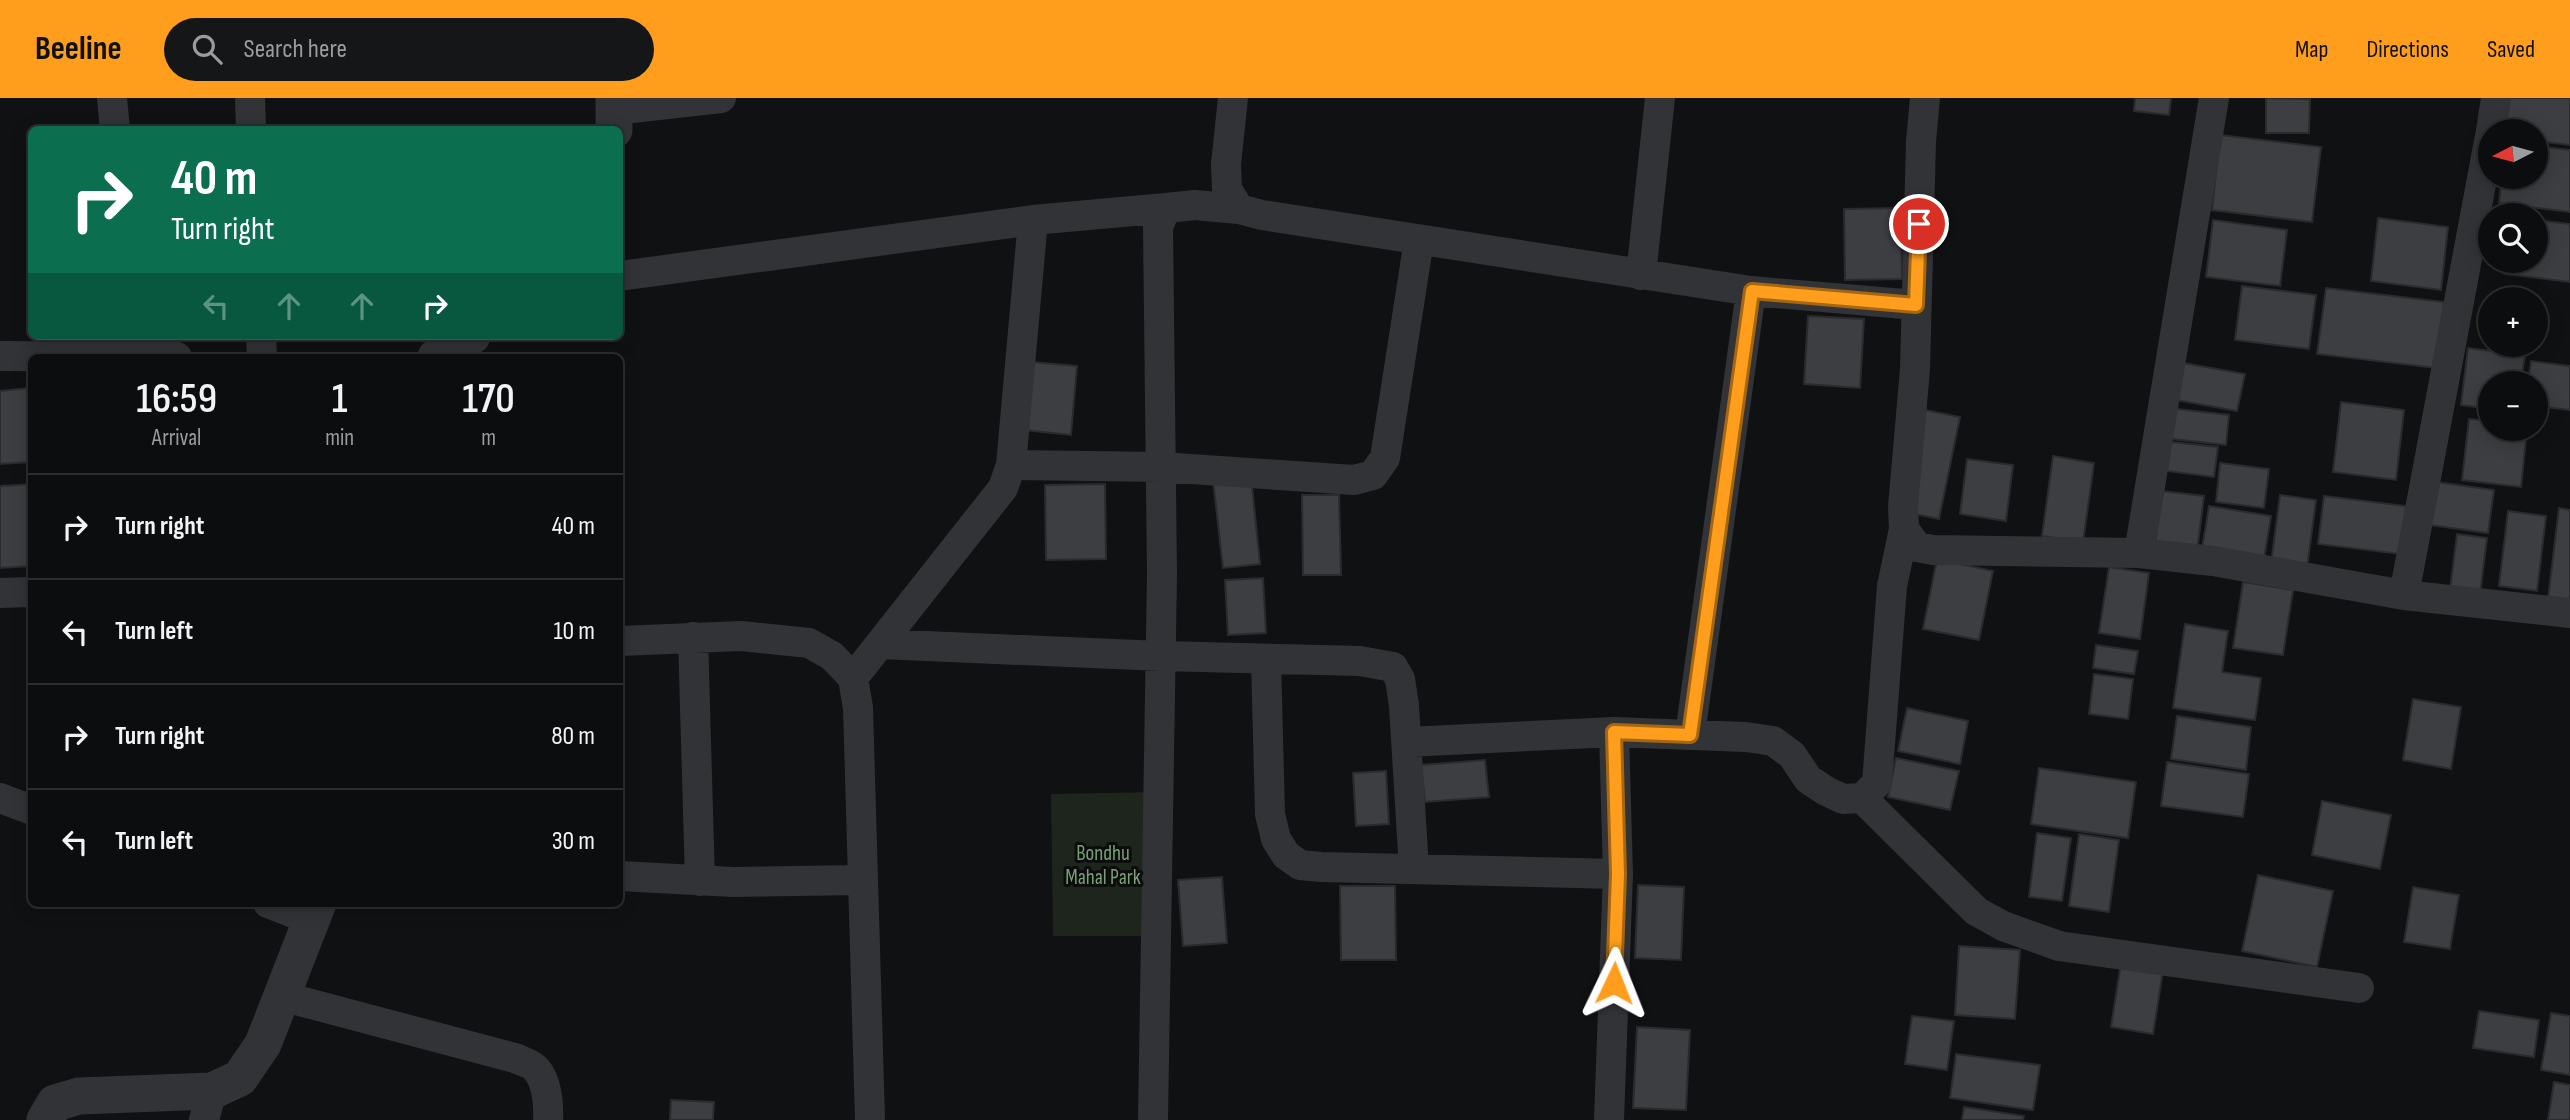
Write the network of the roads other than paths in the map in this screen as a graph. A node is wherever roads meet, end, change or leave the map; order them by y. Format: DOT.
graph roads {
  1 [pos="111,98"];
  2 [pos="250,98"];
  3 [pos="722,98"];
  4 [pos="1233,98"];
  5 [pos="1660,98"];
  6 [pos="1925,98"];
  7 [pos="2214,98"];
  8 [pos="2496,98"];
  9 [pos="614,112"];
  10 [pos="2493,119"];
  11 [pos="114,126"];
  12 [pos="251,126"];
  13 [pos="2481,189"];
  14 [pos="1166,208"];
  15 [pos="1239,209"];
  16 [pos="1033,220"];
  17 [pos="1419,240"];
  18 [pos="1641,275"];
  19 [pos="623,276"];
  20 [pos="1752,291"];
  21 [pos="1916,305"];
  22 [pos="465,340"];
  23 [pos="441,354"];
  24 [pos="0,356"];
  25 [pos="28,356"];
  26 [pos="1011,465"];
  27 [pos="1161,467"];
  28 [pos="1904,529"];
  29 [pos="2139,553"];
  30 [pos="28,592"];
  31 [pos="0,593"];
  32 [pos="2404,594"];
  33 [pos="2570,613"];
  34 [pos="693,637"];
  35 [pos="623,641"];
  36 [pos="880,644"];
  37 [pos="1161,656"];
  38 [pos="1266,659"];
  39 [pos="853,678"];
  40 [pos="1614,732"];
  41 [pos="1690,735"];
  42 [pos="1407,742"];
  43 [pos="0,798"];
  44 [pos="1863,798"];
  45 [pos="28,808"];
  46 [pos="1414,869"];
  47 [pos="1618,874"];
  48 [pos="623,876"];
  49 [pos="863,880"];
  50 [pos="700,881"];
  51 [pos="291,907"];
  52 [pos="314,911"];
  53 [pos="2359,988"];
  54 [pos="281,996"];
  55 [pos="208,1105"];
  56 [pos="45,1120"];
  57 [pos="548,1120"];
  58 [pos="870,1120"];
  59 [pos="1153,1120"];
  60 [pos="1609,1120"];
  1 -- 11 [label="street"];
  2 -- 12 [label="street"];
  3 -- 9 [label="street"];
  4 -- 15 [label="street"];
  5 -- 18 [label="street"];
  6 -- 21 [label="street"];
  7 -- 29 [label="street"];
  8 -- 10 [label="street"];
  13 -- 32 [label="street"];
  14 -- 15 [label="street"];
  14 -- 16 [label="street"];
  14 -- 27 [label="street"];
  15 -- 17 [label="street"];
  16 -- 19 [label="street"];
  16 -- 26 [label="street"];
  17 -- 18 [label="street"];
  17 -- 27 [label="street"];
  18 -- 20 [label="street"];
  20 -- 21 [label="street"];
  20 -- 41 [label="street"];
  21 -- 28 [label="street"];
  22 -- 23 [label="street"];
  24 -- 25 [label="street"];
  26 -- 27 [label="street"];
  26 -- 36 [label="street"];
  27 -- 37 [label="street"];
  28 -- 29 [label="street"];
  28 -- 44 [label="street"];
  29 -- 32 [label="street"];
  30 -- 31 [label="street"];
  32 -- 33 [label="street"];
  34 -- 35 [label="street"];
  34 -- 39 [label="street"];
  34 -- 50 [label="street"];
  36 -- 37 [label="street"];
  36 -- 39 [label="street"];
  37 -- 38 [label="street"];
  37 -- 59 [label="street"];
  38 -- 42 [label="street"];
  38 -- 46 [label="street"];
  39 -- 49 [label="street"];
  40 -- 41 [label="street"];
  40 -- 42 [label="street"];
  40 -- 47 [label="street"];
  41 -- 44 [label="street"];
  42 -- 46 [label="street"];
  43 -- 45 [label="street"];
  44 -- 53 [label="street"];
  46 -- 47 [label="street"];
  47 -- 60 [label="street"];
  48 -- 50 [label="street"];
  49 -- 50 [label="street"];
  49 -- 58 [label="street"];
  51 -- 52 [label="street"];
  52 -- 54 [label="street"];
  54 -- 55 [label="street"];
  54 -- 57 [label="street"];
  55 -- 56 [label="street"];
}
